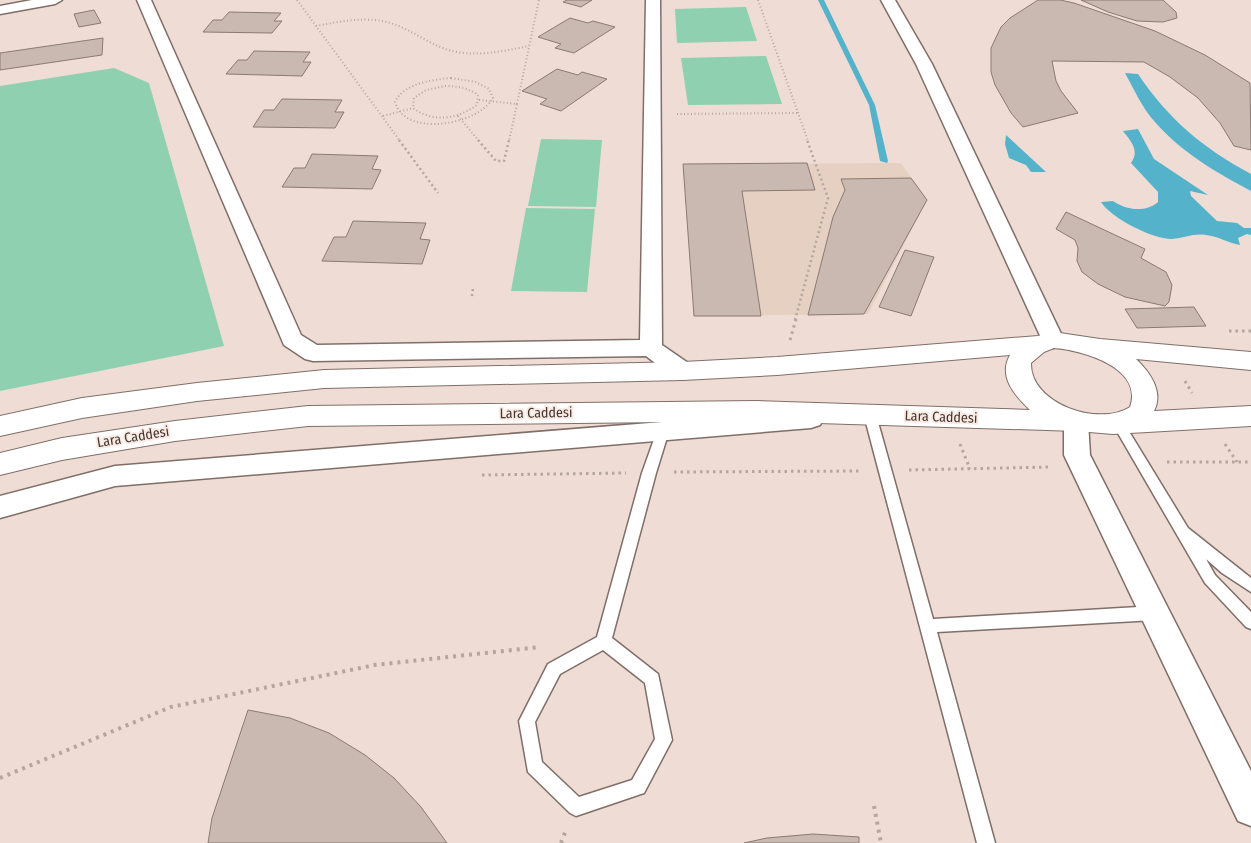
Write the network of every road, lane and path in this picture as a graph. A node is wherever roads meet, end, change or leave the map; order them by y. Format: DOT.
graph roads {
  1 [pos="56,0"];
  2 [pos="144,0"];
  3 [pos="297,0"];
  4 [pos="540,0"];
  5 [pos="653,0"];
  6 [pos="758,0"];
  7 [pos="888,0"];
  8 [pos="0,10"];
  9 [pos="316,26"];
  10 [pos="529,46"];
  11 [pos="428,80"];
  12 [pos="434,88"];
  13 [pos="479,100"];
  14 [pos="492,102"];
  15 [pos="517,104"];
  16 [pos="413,108"];
  17 [pos="398,112"];
  18 [pos="799,113"];
  19 [pos="674,114"];
  20 [pos="383,116"];
  21 [pos="458,116"];
  22 [pos="462,121"];
  23 [pos="438,193"];
  24 [pos="473,288"];
  25 [pos="472,296"];
  26 [pos="1045,342"];
  27 [pos="1093,346"];
  28 [pos="651,348"];
  29 [pos="788,348"];
  30 [pos="1251,361"];
  31 [pos="683,371"];
  32 [pos="870,414"];
  33 [pos="1251,416"];
  34 [pos="1076,421"];
  35 [pos="1118,423"];
  36 [pos="0,426"];
  37 [pos="664,431"];
  38 [pos="1141,462"];
  39 [pos="1251,462"];
  40 [pos="0,464"];
  41 [pos="1083,466"];
  42 [pos="885,471"];
  43 [pos="649,472"];
  44 [pos="0,507"];
  45 [pos="1176,524"];
  46 [pos="1251,586"];
  47 [pos="1154,613"];
  48 [pos="1251,622"];
  49 [pos="927,626"];
  50 [pos="604,641"];
  51 [pos="547,647"];
  52 [pos="0,778"];
  53 [pos="874,806"];
  54 [pos="1251,808"];
  55 [pos="881,843"];
  56 [pos="986,843"];
  1 -- 8 [label="street"];
  2 -- 28 [label="street"];
  3 -- 9 [label="path"];
  4 -- 10 [label="path"];
  5 -- 28 [label="street"];
  6 -- 18 [label="path"];
  7 -- 26 [label="street"];
  9 -- 10 [label="path"];
  9 -- 20 [label="path"];
  10 -- 15 [label="path"];
  11 -- 12 [label="path"];
  11 -- 14 [label="path"];
  11 -- 17 [label="path"];
  12 -- 13 [label="path"];
  12 -- 16 [label="path"];
  13 -- 14 [label="path"];
  13 -- 21 [label="path"];
  14 -- 15 [label="path"];
  14 -- 22 [label="path"];
  15 -- 22 [label="path"];
  16 -- 17 [label="path"];
  16 -- 21 [label="path"];
  17 -- 20 [label="path"];
  17 -- 22 [label="path"];
  18 -- 19 [label="path"];
  18 -- 29 [label="path"];
  20 -- 23 [label="path"];
  21 -- 22 [label="path"];
  24 -- 25 [label="path"];
  26 -- 27 [label="main road"];
  26 -- 31 [label="main road"];
  26 -- 34 [label="main road"];
  27 -- 30 [label="main road"];
  27 -- 35 [label="main road"];
  28 -- 31 [label="street"];
  31 -- 36 [label="main road"];
  32 -- 34 [label="main road, Lara Caddesi"];
  32 -- 37 [label="street"];
  32 -- 40 [label="main road, Lara Caddesi"];
  32 -- 42 [label="lane"];
  33 -- 35 [label="main road"];
  34 -- 35 [label="main road"];
  34 -- 41 [label="street"];
  35 -- 38 [label="lane"];
  37 -- 43 [label="lane"];
  37 -- 44 [label="street"];
  38 -- 39 [label="path"];
  38 -- 45 [label="lane"];
  41 -- 42 [label="path"];
  41 -- 47 [label="street"];
  42 -- 43 [label="path"];
  42 -- 49 [label="lane"];
  43 -- 50 [label="lane"];
  45 -- 46 [label="lane"];
  45 -- 48 [label="lane"];
  47 -- 49 [label="lane"];
  47 -- 54 [label="street"];
  49 -- 56 [label="lane"];
  50 -- 50 [label="lane"];
  51 -- 52 [label="path"];
  53 -- 55 [label="path"];
}
